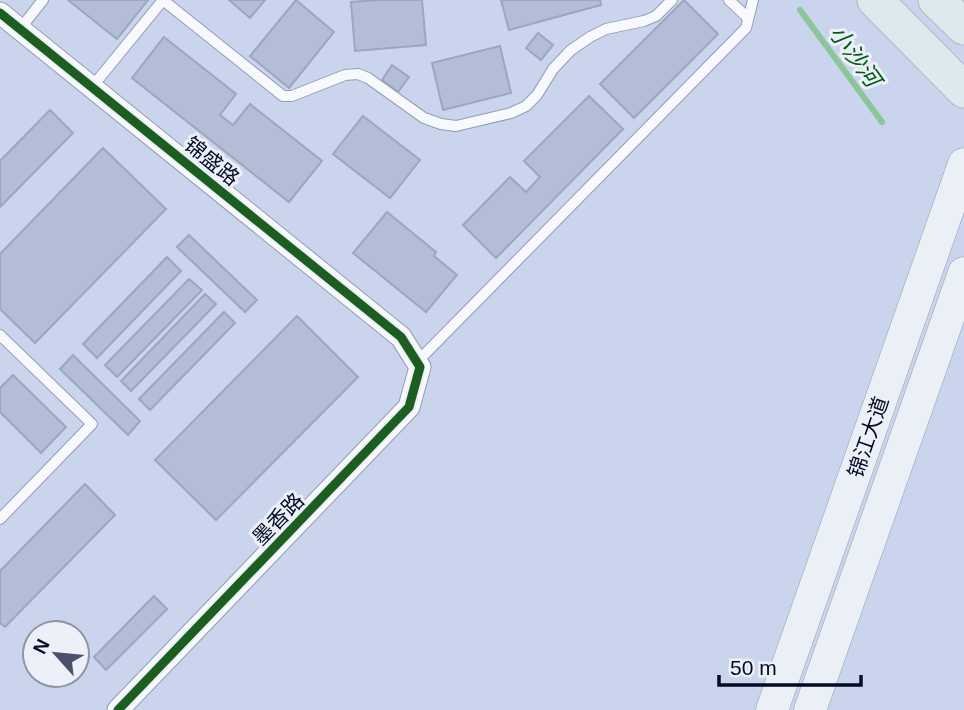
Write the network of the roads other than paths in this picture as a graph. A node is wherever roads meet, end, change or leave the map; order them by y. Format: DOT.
graph roads {
  1 [pos="43,0"];
  2 [pos="163,0"];
  3 [pos="672,0"];
  4 [pos="729,0"];
  5 [pos="754,0"];
  6 [pos="875,0"];
  7 [pos="936,0"];
  8 [pos="0,13"];
  9 [pos="748,18"];
  10 [pos="964,27"];
  11 [pos="20,29"];
  12 [pos="92,87"];
  13 [pos="964,90"];
  14 [pos="964,164"];
  15 [pos="964,273"];
  16 [pos="0,335"];
  17 [pos="416,362"];
  18 [pos="0,519"];
  19 [pos="118,710"];
  20 [pos="772,710"];
  21 [pos="810,710"];
  1 -- 11 [label="lane"];
  2 -- 3 [label="lane"];
  2 -- 12 [label="lane"];
  4 -- 9 [label="lane"];
  5 -- 9 [label="lane"];
  6 -- 13 [label="main road"];
  7 -- 10 [label="main road"];
  8 -- 11 [label="street, 锦盛路"];
  9 -- 17 [label="lane"];
  11 -- 12 [label="street, 锦盛路"];
  12 -- 17 [label="street, 锦盛路"];
  14 -- 20 [label="main road, 锦江大道"];
  15 -- 21 [label="main road, 锦江大道"];
  16 -- 18 [label="lane"];
  17 -- 19 [label="street, 墨香路"];
}
